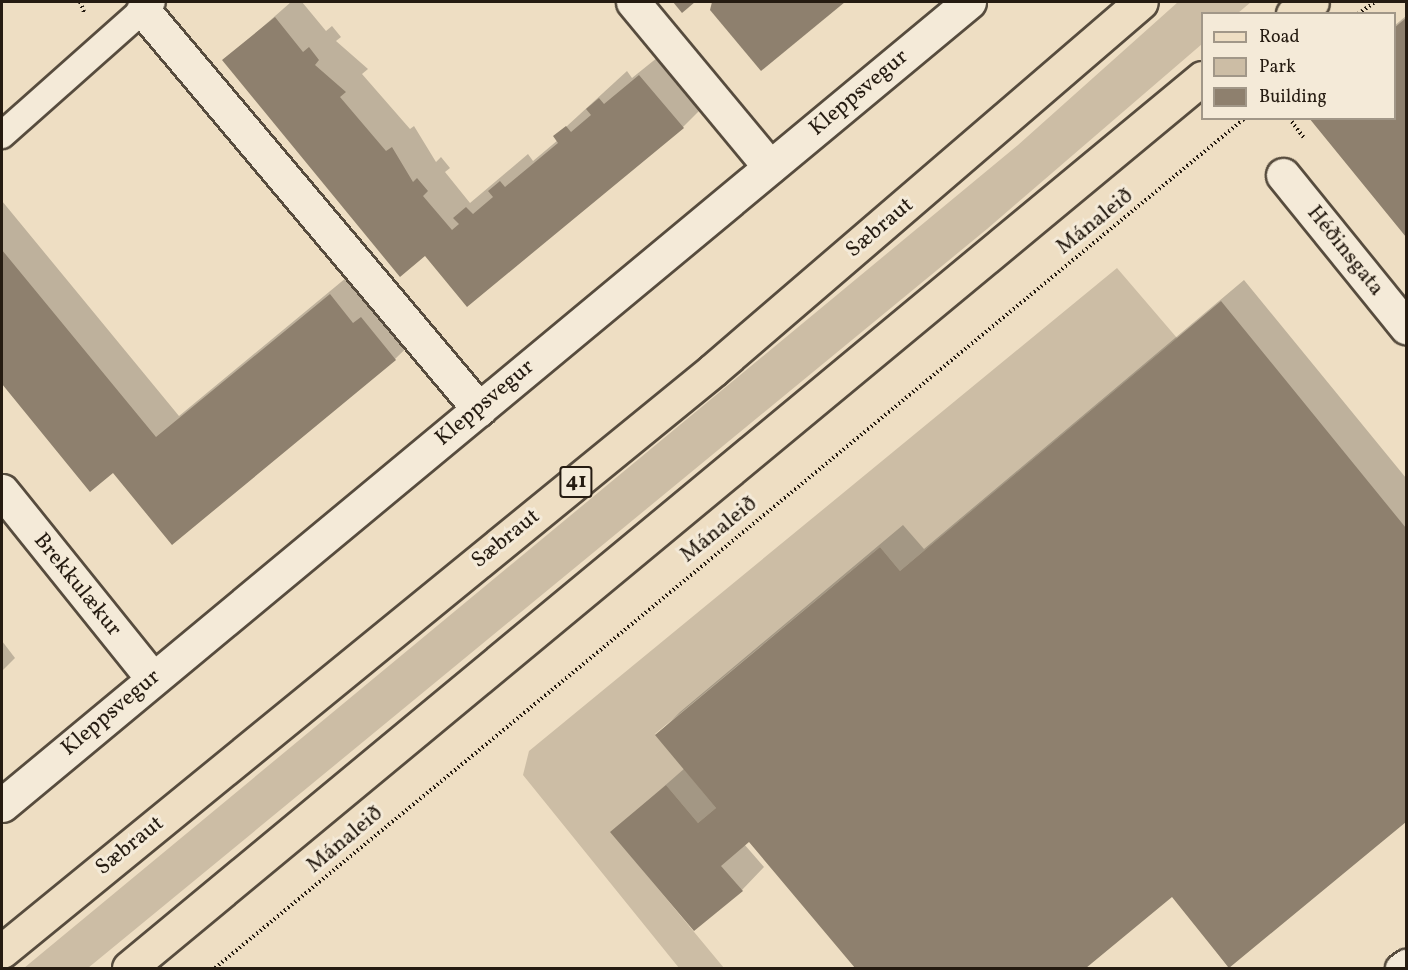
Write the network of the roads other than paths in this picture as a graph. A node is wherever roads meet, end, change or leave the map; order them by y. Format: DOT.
graph roads {
  1 [pos="633,2"];
  2 [pos="969,2"];
  3 [pos="1141,2"];
  4 [pos="1312,2"];
  5 [pos="148,6"];
  6 [pos="1296,12"];
  7 [pos="1201,80"];
  8 [pos="2,135"];
  9 [pos="770,166"];
  10 [pos="1283,175"];
  11 [pos="1407,327"];
  12 [pos="479,409"];
  13 [pos="2,491"];
  14 [pos="153,679"];
  15 [pos="2,805"];
  16 [pos="2,951"];
  17 [pos="1407,963"];
  18 [pos="129,969"];
  19 [pos="1399,969"];
  1 -- 9 [label="street"];
  2 -- 9 [label="street, Kleppsvegur"];
  3 -- 16 [label="main road, Sæbraut / 41"];
  4 -- 6 [label="main road"];
  5 -- 8 [label="lane"];
  5 -- 12 [label="street"];
  7 -- 18 [label="main road"];
  9 -- 12 [label="street, Kleppsvegur"];
  10 -- 11 [label="street, Héðinsgata"];
  12 -- 14 [label="street, Kleppsvegur"];
  13 -- 14 [label="street, Brekkulækur"];
  14 -- 15 [label="street, Kleppsvegur"];
  17 -- 19 [label="lane"];
}
